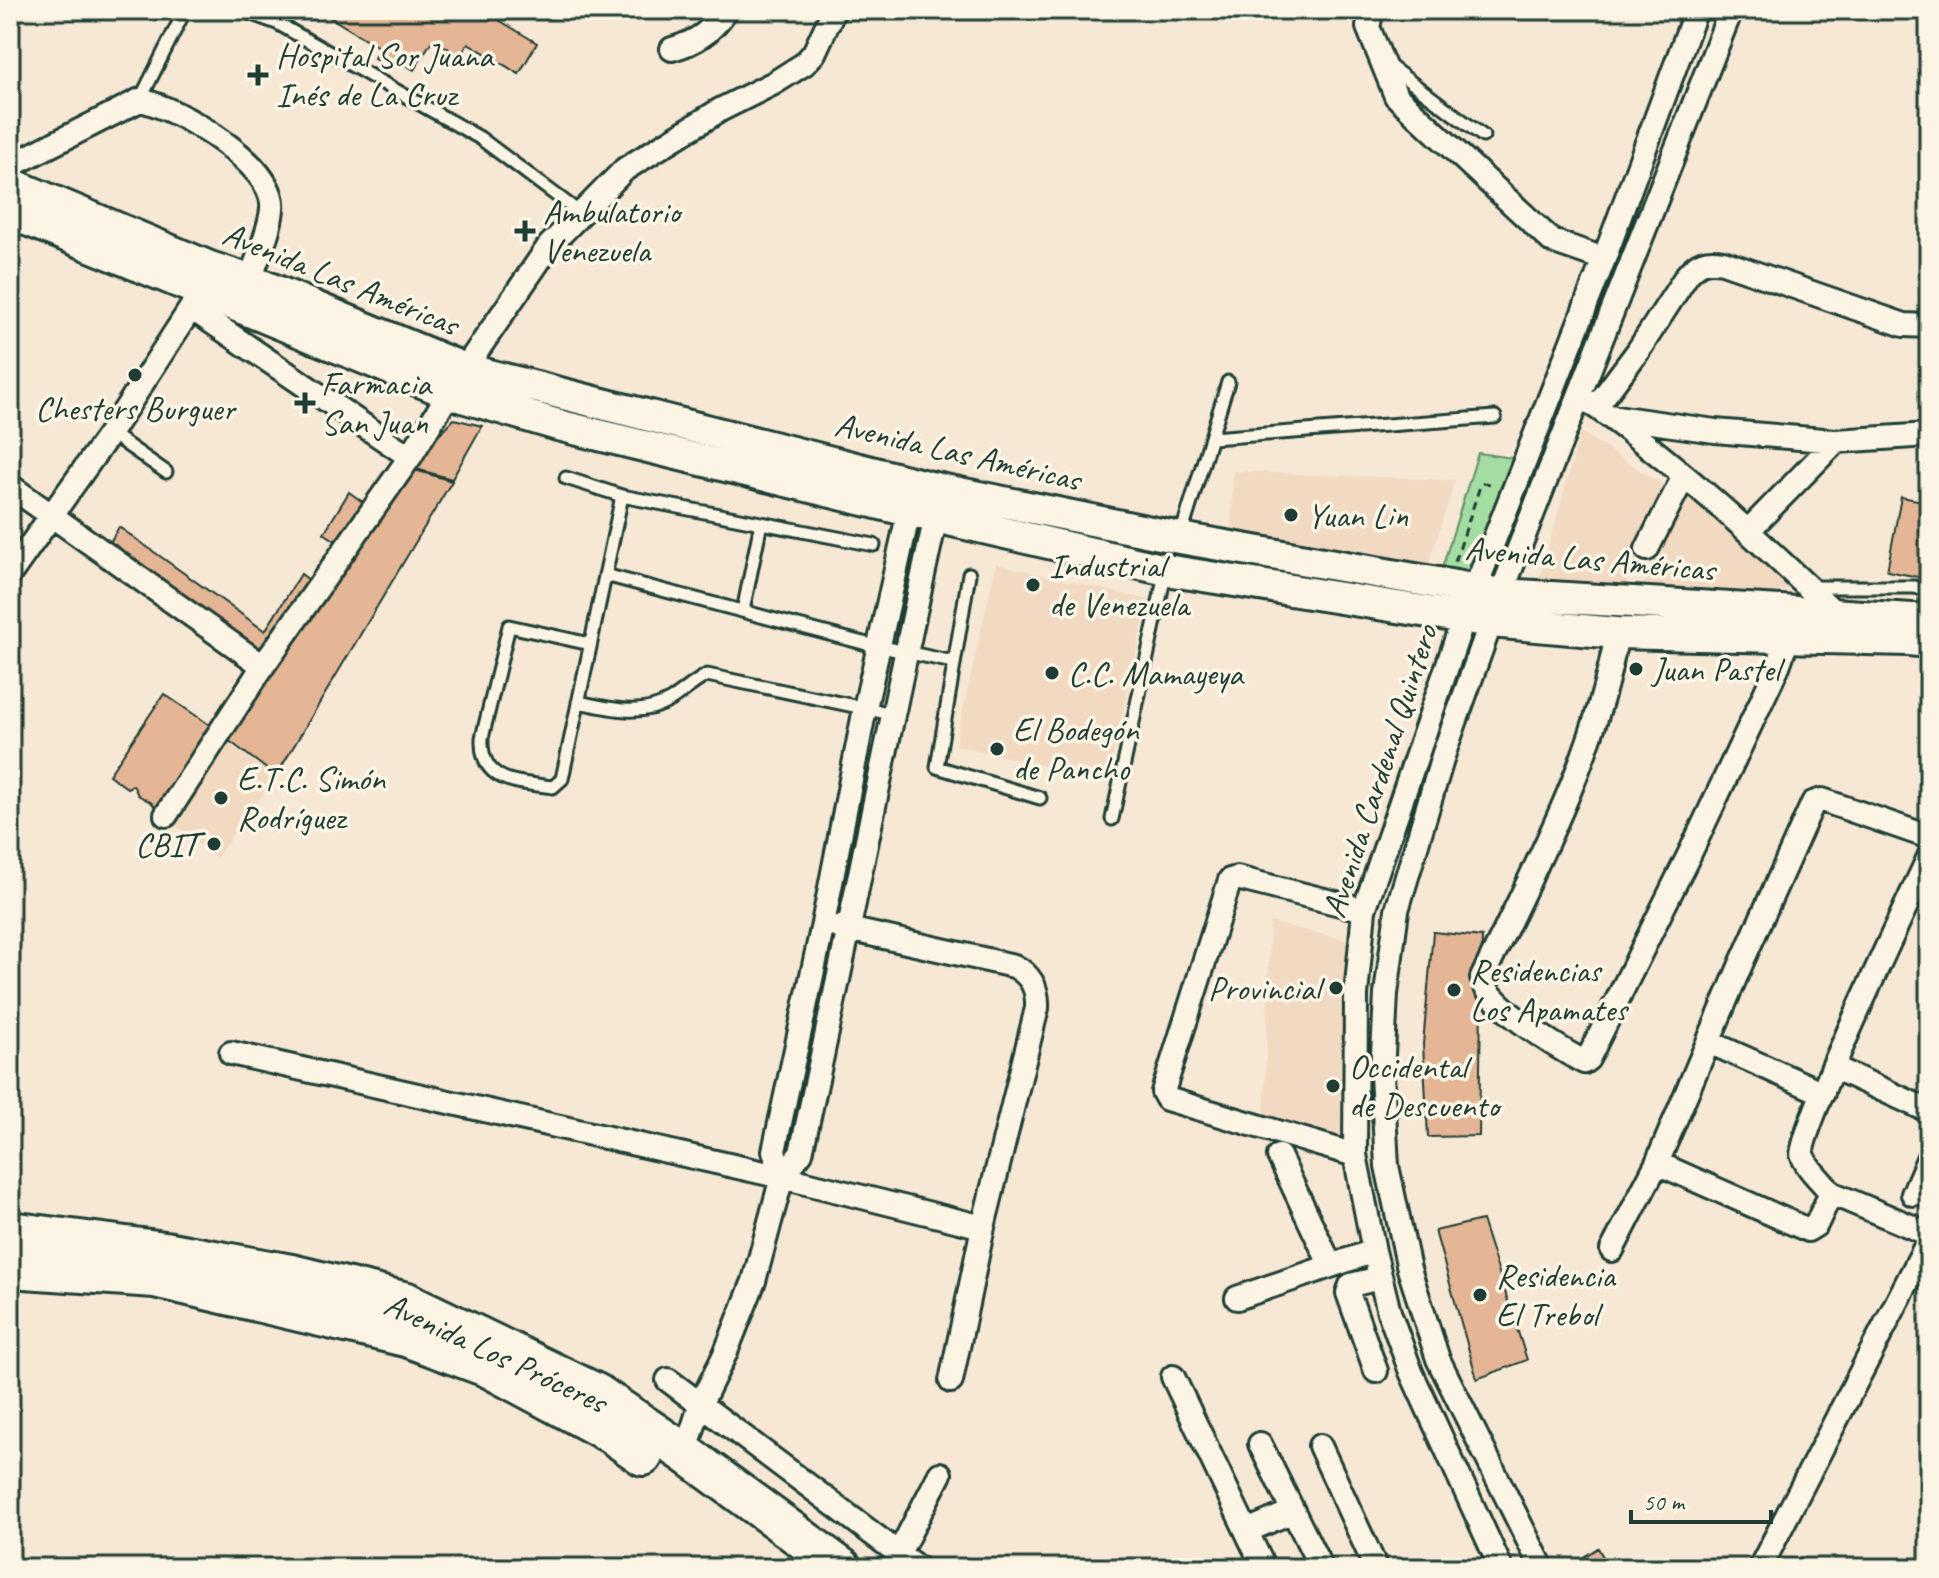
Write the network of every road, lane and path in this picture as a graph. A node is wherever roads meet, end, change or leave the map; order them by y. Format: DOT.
graph roads {
  1 [pos="185,10"];
  2 [pos="240,10"];
  3 [pos="726,10"];
  4 [pos="834,10"];
  5 [pos="1372,10"];
  6 [pos="1696,10"];
  7 [pos="1731,10"];
  8 [pos="672,49"];
  9 [pos="1380,59"];
  10 [pos="140,100"];
  11 [pos="1483,136"];
  12 [pos="10,166"];
  13 [pos="10,183"];
  14 [pos="10,213"];
  15 [pos="580,213"];
  16 [pos="1604,259"];
  17 [pos="250,280"];
  18 [pos="200,288"];
  19 [pos="1929,326"];
  20 [pos="457,381"];
  21 [pos="1228,382"];
  22 [pos="1594,406"];
  23 [pos="1495,417"];
  24 [pos="110,433"];
  25 [pos="1929,435"];
  26 [pos="1212,438"];
  27 [pos="1836,441"];
  28 [pos="410,457"];
  29 [pos="166,472"];
  30 [pos="1684,476"];
  31 [pos="566,478"];
  32 [pos="10,486"];
  33 [pos="1514,486"];
  34 [pos="622,496"];
  35 [pos="923,514"];
  36 [pos="52,516"];
  37 [pos="761,523"];
  38 [pos="1748,531"];
  39 [pos="1180,538"];
  40 [pos="874,545"];
  41 [pos="1647,549"];
  42 [pos="1166,570"];
  43 [pos="10,574"];
  44 [pos="969,574"];
  45 [pos="605,575"];
  46 [pos="1809,587"];
  47 [pos="1929,589"];
  48 [pos="1475,601"];
  49 [pos="743,611"];
  50 [pos="1836,614"];
  51 [pos="1617,633"];
  52 [pos="1788,638"];
  53 [pos="1924,639"];
  54 [pos="590,644"];
  55 [pos="881,645"];
  56 [pos="905,650"];
  57 [pos="953,662"];
  58 [pos="263,666"];
  59 [pos="578,702"];
  60 [pos="865,708"];
  61 [pos="892,714"];
  62 [pos="1040,798"];
  63 [pos="166,815"];
  64 [pos="1112,819"];
  65 [pos="1929,837"];
  66 [pos="1929,857"];
  67 [pos="1921,893"];
  68 [pos="1364,910"];
  69 [pos="823,924"];
  70 [pos="850,930"];
  71 [pos="1709,1042"];
  72 [pos="231,1053"];
  73 [pos="1833,1067"];
  74 [pos="1823,1093"];
  75 [pos="1929,1111"];
  76 [pos="1355,1155"];
  77 [pos="1279,1156"];
  78 [pos="1929,1157"];
  79 [pos="1657,1163"];
  80 [pos="782,1177"];
  81 [pos="1831,1193"];
  82 [pos="1913,1194"];
  83 [pos="983,1227"];
  84 [pos="10,1231"];
  85 [pos="1929,1237"];
  86 [pos="1612,1250"];
  87 [pos="1374,1251"];
  88 [pos="1330,1264"];
  89 [pos="10,1268"];
  90 [pos="1380,1278"];
  91 [pos="1237,1298"];
  92 [pos="1376,1371"];
  93 [pos="1173,1377"];
  94 [pos="668,1380"];
  95 [pos="951,1381"];
  96 [pos="701,1403"];
  97 [pos="1260,1444"];
  98 [pos="1320,1446"];
  99 [pos="685,1453"];
  100 [pos="940,1474"];
  101 [pos="1293,1511"];
  102 [pos="1247,1531"];
  103 [pos="899,1553"];
  104 [pos="798,1568"];
  105 [pos="842,1568"];
  106 [pos="918,1568"];
  107 [pos="1264,1568"];
  108 [pos="1321,1568"];
  109 [pos="1376,1568"];
  110 [pos="1501,1568"];
  111 [pos="1542,1568"];
  112 [pos="1760,1568"];
  1 -- 10 [label="lane"];
  2 -- 15 [label="lane"];
  3 -- 8 [label="street"];
  4 -- 15 [label="street"];
  5 -- 9 [label="street"];
  6 -- 16 [label="street, Avenida Cardenal Quintero"];
  7 -- 22 [label="street, Avenida Cardenal Quintero"];
  9 -- 11 [label="lane"];
  9 -- 16 [label="street"];
  10 -- 12 [label="street"];
  10 -- 17 [label="street"];
  13 -- 18 [label="street, Avenida Las Américas"];
  14 -- 18 [label="street, Avenida Las Américas"];
  15 -- 20 [label="street"];
  16 -- 33 [label="street, Avenida Cardenal Quintero"];
  17 -- 18 [label="street, Avenida Las Américas"];
  17 -- 20 [label="street, Avenida Las Américas"];
  18 -- 20 [label="street, Avenida Las Américas"];
  18 -- 24 [label="street"];
  18 -- 28 [label="street"];
  19 -- 22 [label="street"];
  20 -- 28 [label="street"];
  20 -- 35 [label="street, Avenida Las Américas"];
  20 -- 39 [label="street, Avenida Las Américas"];
  21 -- 26 [label="lane"];
  22 -- 27 [label="street"];
  22 -- 30 [label="street"];
  22 -- 48 [label="street, Avenida Cardenal Quintero"];
  23 -- 26 [label="lane"];
  24 -- 29 [label="lane"];
  24 -- 36 [label="street"];
  25 -- 27 [label="street"];
  26 -- 39 [label="lane"];
  27 -- 38 [label="street"];
  28 -- 58 [label="street"];
  30 -- 38 [label="street"];
  30 -- 41 [label="street"];
  31 -- 34 [label="lane"];
  32 -- 36 [label="street"];
  33 -- 48 [label="street, Avenida Cardenal Quintero"];
  33 -- 48 [label="path"];
  34 -- 37 [label="lane"];
  34 -- 45 [label="lane"];
  35 -- 42 [label="street, Avenida Las Américas"];
  35 -- 55 [label="street"];
  35 -- 56 [label="street"];
  36 -- 43 [label="street"];
  36 -- 58 [label="street"];
  37 -- 40 [label="lane"];
  37 -- 49 [label="lane"];
  38 -- 46 [label="street"];
  39 -- 48 [label="street, Avenida Las Américas"];
  42 -- 48 [label="street, Avenida Las Américas"];
  42 -- 64 [label="lane"];
  44 -- 57 [label="lane"];
  45 -- 49 [label="lane"];
  45 -- 54 [label="lane"];
  46 -- 47 [label="lane"];
  46 -- 50 [label="street"];
  48 -- 50 [label="street, Avenida Las Américas"];
  48 -- 51 [label="street, Avenida Las Américas"];
  48 -- 68 [label="street, Avenida Cardenal Quintero"];
  48 -- 111 [label="street, Avenida Cardenal Quintero"];
  49 -- 55 [label="lane"];
  50 -- 53 [label="street, Avenida Las Américas"];
  51 -- 52 [label="street, Avenida Las Américas"];
  51 -- 52 [label="street"];
  52 -- 53 [label="street, Avenida Las Américas"];
  54 -- 59 [label="lane"];
  54 -- 59 [label="lane"];
  55 -- 56 [label="lane"];
  55 -- 60 [label="street"];
  56 -- 57 [label="lane"];
  56 -- 61 [label="street"];
  57 -- 62 [label="lane"];
  58 -- 63 [label="street"];
  59 -- 60 [label="lane"];
  60 -- 61 [label="lane"];
  60 -- 69 [label="street"];
  61 -- 70 [label="street"];
  65 -- 71 [label="street"];
  66 -- 67 [label="street"];
  67 -- 73 [label="street"];
  68 -- 76 [label="street, Avenida Cardenal Quintero"];
  68 -- 76 [label="street"];
  69 -- 70 [label="street"];
  69 -- 80 [label="street"];
  70 -- 80 [label="street"];
  70 -- 83 [label="street"];
  71 -- 74 [label="street"];
  71 -- 79 [label="street"];
  72 -- 80 [label="street"];
  73 -- 74 [label="street"];
  73 -- 75 [label="street"];
  74 -- 81 [label="street"];
  76 -- 87 [label="street, Avenida Cardenal Quintero"];
  77 -- 88 [label="street"];
  78 -- 82 [label="street"];
  79 -- 81 [label="street"];
  79 -- 86 [label="street"];
  80 -- 83 [label="street"];
  80 -- 96 [label="street"];
  81 -- 85 [label="street"];
  83 -- 95 [label="street"];
  84 -- 99 [label="highway, Avenida Los Próceres"];
  85 -- 112 [label="street"];
  87 -- 88 [label="street"];
  87 -- 90 [label="street, Avenida Cardenal Quintero"];
  88 -- 91 [label="street"];
  89 -- 104 [label="highway, Avenida Los Próceres"];
  90 -- 92 [label="street"];
  90 -- 110 [label="street, Avenida Cardenal Quintero"];
  93 -- 102 [label="street"];
  94 -- 96 [label="street"];
  96 -- 99 [label="street"];
  96 -- 103 [label="street"];
  97 -- 101 [label="street"];
  98 -- 109 [label="street"];
  99 -- 105 [label="highway, Avenida Los Próceres"];
  100 -- 103 [label="street"];
  101 -- 102 [label="street"];
  101 -- 108 [label="street"];
  102 -- 107 [label="street"];
  103 -- 106 [label="street"];
}
